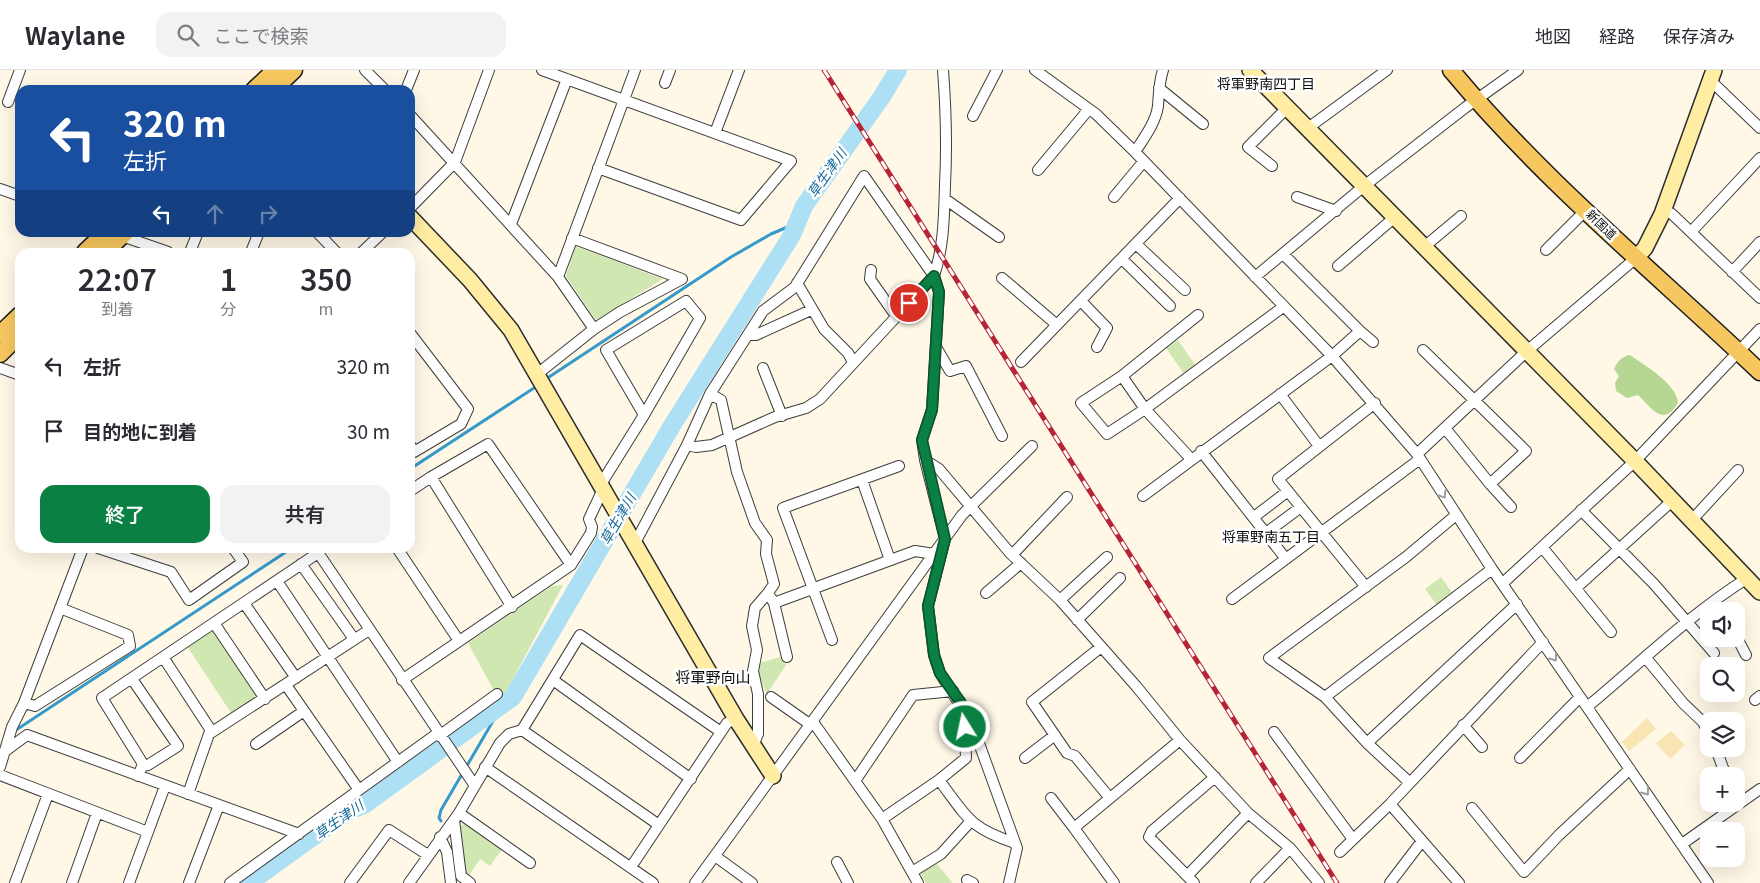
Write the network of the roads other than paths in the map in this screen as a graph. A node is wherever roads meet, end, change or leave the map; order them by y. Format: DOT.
graph roads {
  1 [pos="20,70"];
  2 [pos="294,70"];
  3 [pos="365,70"];
  4 [pos="414,70"];
  5 [pos="489,70"];
  6 [pos="542,70"];
  7 [pos="635,70"];
  8 [pos="670,70"];
  9 [pos="739,70"];
  10 [pos="943,70"];
  11 [pos="998,70"];
  12 [pos="1035,70"];
  13 [pos="1250,70"];
  14 [pos="1388,70"];
  15 [pos="1451,70"];
  16 [pos="1518,70"];
  17 [pos="1159,72"];
  18 [pos="1712,75"];
  19 [pos="567,79"];
  20 [pos="275,80"];
  21 [pos="665,83"];
  22 [pos="380,85"];
  23 [pos="408,85"];
  24 [pos="1159,88"];
  25 [pos="624,100"];
  26 [pos="1477,100"];
  27 [pos="8,102"];
  28 [pos="1288,107"];
  29 [pos="1088,108"];
  30 [pos="973,116"];
  31 [pos="415,120"];
  32 [pos="1203,124"];
  33 [pos="1308,128"];
  34 [pos="1760,128"];
  35 [pos="716,133"];
  36 [pos="1135,152"];
  37 [pos="1760,158"];
  38 [pos="1144,161"];
  39 [pos="455,162"];
  40 [pos="1272,166"];
  41 [pos="598,168"];
  42 [pos="1038,170"];
  43 [pos="1364,186"];
  44 [pos="0,188"];
  45 [pos="15,194"];
  46 [pos="1114,197"];
  47 [pos="1297,197"];
  48 [pos="1180,198"];
  49 [pos="945,199"];
  50 [pos="415,203"];
  51 [pos="1664,209"];
  52 [pos="1586,210"];
  53 [pos="1336,211"];
  54 [pos="1461,216"];
  55 [pos="1395,217"];
  56 [pos="415,222"];
  57 [pos="511,224"];
  58 [pos="1691,232"];
  59 [pos="101,237"];
  60 [pos="121,237"];
  61 [pos="131,237"];
  62 [pos="322,237"];
  63 [pos="378,237"];
  64 [pos="999,237"];
  65 [pos="572,238"];
  66 [pos="1760,242"];
  67 [pos="1136,244"];
  68 [pos="1424,247"];
  69 [pos="89,248"];
  70 [pos="109,248"];
  71 [pos="158,248"];
  72 [pos="332,248"];
  73 [pos="366,248"];
  74 [pos="1546,250"];
  75 [pos="1284,255"];
  76 [pos="1636,258"];
  77 [pos="1122,259"];
  78 [pos="1338,266"];
  79 [pos="871,270"];
  80 [pos="1732,272"];
  81 [pos="934,276"];
  82 [pos="558,277"];
  83 [pos="1255,277"];
  84 [pos="1002,278"];
  85 [pos="797,283"];
  86 [pos="1185,290"];
  87 [pos="1760,298"];
  88 [pos="1081,300"];
  89 [pos="1170,306"];
  90 [pos="1283,307"];
  91 [pos="812,310"];
  92 [pos="896,316"];
  93 [pos="1198,316"];
  94 [pos="15,320"];
  95 [pos="1057,326"];
  96 [pos="594,329"];
  97 [pos="1760,329"];
  98 [pos="1360,331"];
  99 [pos="0,334"];
  100 [pos="748,335"];
  101 [pos="15,339"];
  102 [pos="415,340"];
  103 [pos="1373,342"];
  104 [pos="936,346"];
  105 [pos="1097,347"];
  106 [pos="1423,350"];
  107 [pos="1527,351"];
  108 [pos="1738,351"];
  109 [pos="0,354"];
  110 [pos="1332,356"];
  111 [pos="853,362"];
  112 [pos="1021,362"];
  113 [pos="0,368"];
  114 [pos="763,368"];
  115 [pos="1760,372"];
  116 [pos="15,373"];
  117 [pos="1122,376"];
  118 [pos="539,380"];
  119 [pos="710,394"];
  120 [pos="1280,394"];
  121 [pos="1474,401"];
  122 [pos="1375,403"];
  123 [pos="1145,409"];
  124 [pos="644,415"];
  125 [pos="782,416"];
  126 [pos="1444,428"];
  127 [pos="730,436"];
  128 [pos="1002,436"];
  129 [pos="687,445"];
  130 [pos="1032,446"];
  131 [pos="1319,446"];
  132 [pos="415,448"];
  133 [pos="1201,452"];
  134 [pos="1419,456"];
  135 [pos="1191,459"];
  136 [pos="926,460"];
  137 [pos="1635,461"];
  138 [pos="899,466"];
  139 [pos="1738,470"];
  140 [pos="431,477"];
  141 [pos="862,480"];
  142 [pos="1490,484"];
  143 [pos="415,488"];
  144 [pos="603,488"];
  145 [pos="1288,491"];
  146 [pos="1144,496"];
  147 [pos="1067,497"];
  148 [pos="1672,501"];
  149 [pos="970,506"];
  150 [pos="1301,507"];
  151 [pos="1511,507"];
  152 [pos="1581,510"];
  153 [pos="1456,514"];
  154 [pos="1254,517"];
  155 [pos="1691,521"];
  156 [pos="1322,532"];
  157 [pos="1266,533"];
  158 [pos="632,538"];
  159 [pos="945,539"];
  160 [pos="1542,547"];
  161 [pos="1618,549"];
  162 [pos="81,553"];
  163 [pos="113,553"];
  164 [pos="236,553"];
  165 [pos="314,553"];
  166 [pos="319,553"];
  167 [pos="400,553"];
  168 [pos="934,554"];
  169 [pos="1012,555"];
  170 [pos="1107,557"];
  171 [pos="1286,559"];
  172 [pos="890,560"];
  173 [pos="1021,563"];
  174 [pos="301,564"];
  175 [pos="571,565"];
  176 [pos="1492,569"];
  177 [pos="1120,578"];
  178 [pos="1746,578"];
  179 [pos="277,581"];
  180 [pos="1503,583"];
  181 [pos="1366,587"];
  182 [pos="1576,588"];
  183 [pos="813,589"];
  184 [pos="1760,592"];
  185 [pos="986,593"];
  186 [pos="768,594"];
  187 [pos="1232,599"];
  188 [pos="1060,600"];
  189 [pos="1720,602"];
  190 [pos="244,603"];
  191 [pos="774,603"];
  192 [pos="1517,604"];
  193 [pos="512,607"];
  194 [pos="60,608"];
  195 [pos="1700,615"];
  196 [pos="1077,620"];
  197 [pos="214,623"];
  198 [pos="1686,623"];
  199 [pos="369,630"];
  200 [pos="1611,632"];
  201 [pos="354,640"];
  202 [pos="832,640"];
  203 [pos="459,641"];
  204 [pos="1543,642"];
  205 [pos="1101,647"];
  206 [pos="1742,647"];
  207 [pos="1714,653"];
  208 [pos="1746,655"];
  209 [pos="327,657"];
  210 [pos="787,657"];
  211 [pos="163,658"];
  212 [pos="1646,658"];
  213 [pos="132,678"];
  214 [pos="296,678"];
  215 [pos="402,680"];
  216 [pos="553,680"];
  217 [pos="286,685"];
  218 [pos="952,691"];
  219 [pos="497,694"];
  220 [pos="771,697"];
  221 [pos="1325,697"];
  222 [pos="1580,697"];
  223 [pos="265,699"];
  224 [pos="24,703"];
  225 [pos="1587,707"];
  226 [pos="304,711"];
  227 [pos="964,711"];
  228 [pos="736,719"];
  229 [pos="1700,719"];
  230 [pos="812,724"];
  231 [pos="1463,724"];
  232 [pos="12,727"];
  233 [pos="0,729"];
  234 [pos="522,730"];
  235 [pos="212,732"];
  236 [pos="721,732"];
  237 [pos="1274,732"];
  238 [pos="1055,735"];
  239 [pos="439,736"];
  240 [pos="1180,740"];
  241 [pos="1367,743"];
  242 [pos="256,744"];
  243 [pos="753,746"];
  244 [pos="6,747"];
  245 [pos="1482,747"];
  246 [pos="1026,758"];
  247 [pos="1520,758"];
  248 [pos="398,762"];
  249 [pos="142,766"];
  250 [pos="0,767"];
  251 [pos="486,767"];
  252 [pos="1630,769"];
  253 [pos="0,775"];
  254 [pos="138,776"];
  255 [pos="773,776"];
  256 [pos="1215,777"];
  257 [pos="691,779"];
  258 [pos="940,780"];
  259 [pos="855,781"];
  260 [pos="1410,782"];
  261 [pos="165,786"];
  262 [pos="475,786"];
  263 [pos="1760,789"];
  264 [pos="359,790"];
  265 [pos="48,794"];
  266 [pos="188,794"];
  267 [pos="1109,797"];
  268 [pos="1051,798"];
  269 [pos="1745,799"];
  270 [pos="1390,804"];
  271 [pos="219,805"];
  272 [pos="1472,808"];
  273 [pos="97,812"];
  274 [pos="1726,812"];
  275 [pos="1248,813"];
  276 [pos="457,817"];
  277 [pos="882,819"];
  278 [pos="970,822"];
  279 [pos="659,826"];
  280 [pos="1074,828"];
  281 [pos="148,832"];
  282 [pos="299,834"];
  283 [pos="440,837"];
  284 [pos="1352,838"];
  285 [pos="1422,841"];
  286 [pos="1015,843"];
  287 [pos="1682,844"];
  288 [pos="1290,848"];
  289 [pos="1340,852"];
  290 [pos="428,855"];
  291 [pos="715,856"];
  292 [pos="837,862"];
  293 [pos="530,863"];
  294 [pos="631,867"];
  295 [pos="915,880"];
  296 [pos="1191,880"];
  297 [pos="15,883"];
  298 [pos="72,883"];
  299 [pos="129,883"];
  300 [pos="189,883"];
  301 [pos="230,883"];
  302 [pos="350,883"];
  303 [pos="409,883"];
  304 [pos="451,883"];
  305 [pos="470,883"];
  306 [pos="653,883"];
  307 [pos="695,883"];
  308 [pos="752,883"];
  309 [pos="848,883"];
  310 [pos="1009,883"];
  311 [pos="1114,883"];
  312 [pos="1256,883"];
  313 [pos="1319,883"];
  314 [pos="1390,883"];
  315 [pos="1459,883"];
  316 [pos="1708,883"];
  1 -- 27 [label="street"];
  2 -- 20 [label="main road"];
  3 -- 22 [label="street"];
  4 -- 23 [label="street"];
  5 -- 39 [label="street"];
  6 -- 19 [label="street"];
  7 -- 25 [label="street"];
  8 -- 21 [label="street"];
  9 -- 35 [label="street"];
  10 -- 49 [label="street"];
  11 -- 30 [label="street"];
  12 -- 29 [label="street"];
  13 -- 28 [label="street"];
  14 -- 33 [label="street"];
  15 -- 26 [label="main road, 新国道"];
  16 -- 26 [label="street"];
  17 -- 24 [label="street"];
  18 -- 34 [label="street"];
  18 -- 51 [label="street"];
  19 -- 25 [label="street"];
  19 -- 57 [label="street"];
  24 -- 32 [label="street"];
  24 -- 36 [label="street"];
  25 -- 35 [label="street"];
  25 -- 41 [label="street"];
  26 -- 43 [label="street"];
  26 -- 52 [label="main road, 新国道"];
  28 -- 33 [label="street"];
  28 -- 40 [label="street"];
  29 -- 36 [label="street"];
  29 -- 42 [label="street"];
  31 -- 39 [label="street"];
  33 -- 43 [label="street"];
  35 -- 41 [label="street"];
  36 -- 38 [label="street"];
  37 -- 58 [label="street"];
  38 -- 46 [label="street"];
  38 -- 48 [label="street"];
  39 -- 50 [label="street"];
  39 -- 57 [label="street"];
  41 -- 65 [label="street"];
  43 -- 53 [label="street"];
  43 -- 55 [label="street"];
  44 -- 45 [label="street"];
  47 -- 53 [label="street"];
  48 -- 67 [label="street"];
  48 -- 83 [label="street"];
  49 -- 64 [label="street"];
  49 -- 81 [label="street"];
  51 -- 58 [label="street"];
  51 -- 76 [label="street"];
  52 -- 74 [label="street"];
  52 -- 76 [label="main road, 新国道"];
  53 -- 75 [label="street"];
  54 -- 68 [label="street"];
  55 -- 68 [label="street"];
  55 -- 78 [label="street"];
  56 -- 118 [label="street"];
  57 -- 82 [label="street"];
  58 -- 80 [label="street"];
  59 -- 69 [label="main road"];
  60 -- 70 [label="main road"];
  61 -- 71 [label="street"];
  62 -- 72 [label="street"];
  63 -- 73 [label="street"];
  65 -- 82 [label="street"];
  65 -- 96 [label="street"];
  66 -- 80 [label="street"];
  67 -- 77 [label="street"];
  67 -- 86 [label="street"];
  68 -- 107 [label="street"];
  75 -- 83 [label="street"];
  75 -- 98 [label="street"];
  76 -- 107 [label="street"];
  76 -- 108 [label="main road, 新国道"];
  77 -- 88 [label="street"];
  77 -- 89 [label="street"];
  79 -- 92 [label="street"];
  80 -- 87 [label="street"];
  81 -- 85 [label="street"];
  81 -- 92 [label="street"];
  81 -- 104 [label="street"];
  82 -- 96 [label="street"];
  83 -- 90 [label="street"];
  84 -- 95 [label="street"];
  85 -- 91 [label="street"];
  85 -- 100 [label="street"];
  88 -- 95 [label="street"];
  88 -- 105 [label="street"];
  90 -- 110 [label="street"];
  90 -- 123 [label="street"];
  91 -- 100 [label="street"];
  91 -- 111 [label="street"];
  92 -- 111 [label="street"];
  93 -- 117 [label="street"];
  94 -- 99 [label="main road"];
  95 -- 112 [label="street"];
  96 -- 118 [label="street"];
  97 -- 108 [label="street"];
  98 -- 103 [label="street"];
  98 -- 110 [label="street"];
  100 -- 119 [label="street"];
  101 -- 109 [label="main road"];
  102 -- 132 [label="street"];
  104 -- 128 [label="street"];
  104 -- 136 [label="street"];
  106 -- 121 [label="street"];
  107 -- 121 [label="street"];
  107 -- 137 [label="street"];
  108 -- 115 [label="main road, 新国道"];
  108 -- 137 [label="street"];
  110 -- 120 [label="street"];
  110 -- 122 [label="street"];
  111 -- 125 [label="street"];
  113 -- 116 [label="street"];
  114 -- 125 [label="street"];
  117 -- 123 [label="street"];
  117 -- 123 [label="street"];
  118 -- 144 [label="street"];
  119 -- 127 [label="street"];
  119 -- 129 [label="street"];
  120 -- 131 [label="street"];
  120 -- 133 [label="street"];
  121 -- 126 [label="street"];
  121 -- 142 [label="street"];
  122 -- 131 [label="street"];
  122 -- 134 [label="street"];
  123 -- 135 [label="street"];
  124 -- 124 [label="street"];
  124 -- 144 [label="street"];
  125 -- 127 [label="street"];
  126 -- 134 [label="street"];
  126 -- 142 [label="street"];
  127 -- 129 [label="street"];
  127 -- 186 [label="street"];
  129 -- 158 [label="street"];
  130 -- 149 [label="street"];
  131 -- 145 [label="street"];
  133 -- 135 [label="street"];
  133 -- 154 [label="street"];
  134 -- 153 [label="street, one-way"];
  134 -- 156 [label="street"];
  135 -- 146 [label="street"];
  136 -- 149 [label="street"];
  136 -- 159 [label="street"];
  137 -- 148 [label="street"];
  137 -- 152 [label="street"];
  138 -- 141 [label="street"];
  139 -- 155 [label="street"];
  140 -- 143 [label="street"];
  140 -- 175 [label="street"];
  140 -- 193 [label="street"];
  141 -- 172 [label="street"];
  141 -- 183 [label="street"];
  142 -- 151 [label="street"];
  144 -- 158 [label="street"];
  144 -- 175 [label="street"];
  145 -- 150 [label="street"];
  145 -- 154 [label="street"];
  147 -- 169 [label="street"];
  148 -- 155 [label="street"];
  148 -- 161 [label="street"];
  149 -- 159 [label="street"];
  149 -- 169 [label="street"];
  150 -- 156 [label="street"];
  150 -- 157 [label="street"];
  152 -- 160 [label="street"];
  152 -- 161 [label="street"];
  153 -- 176 [label="street"];
  153 -- 181 [label="street"];
  154 -- 157 [label="street"];
  155 -- 178 [label="street"];
  156 -- 171 [label="street"];
  156 -- 181 [label="street"];
  157 -- 171 [label="street"];
  158 -- 228 [label="street"];
  159 -- 168 [label="street"];
  159 -- 218 [label="street"];
  160 -- 180 [label="street"];
  160 -- 182 [label="street"];
  161 -- 182 [label="street"];
  161 -- 198 [label="street"];
  162 -- 194 [label="street"];
  163 -- 164 [label="street"];
  165 -- 174 [label="street"];
  166 -- 199 [label="street"];
  167 -- 203 [label="street"];
  168 -- 172 [label="street"];
  168 -- 230 [label="street"];
  169 -- 173 [label="street"];
  170 -- 188 [label="street"];
  171 -- 187 [label="street"];
  172 -- 183 [label="street"];
  173 -- 185 [label="street"];
  173 -- 188 [label="street"];
  174 -- 179 [label="street"];
  174 -- 201 [label="street"];
  175 -- 193 [label="street"];
  176 -- 180 [label="street"];
  176 -- 221 [label="street"];
  177 -- 196 [label="street"];
  178 -- 184 [label="street"];
  178 -- 189 [label="street"];
  179 -- 190 [label="street"];
  179 -- 209 [label="street"];
  180 -- 192 [label="street"];
  181 -- 221 [label="street"];
  182 -- 200 [label="street"];
  183 -- 191 [label="street"];
  183 -- 202 [label="street"];
  186 -- 191 [label="street"];
  186 -- 243 [label="street"];
  188 -- 196 [label="street"];
  190 -- 197 [label="street"];
  190 -- 214 [label="street"];
  191 -- 210 [label="street"];
  192 -- 204 [label="street"];
  192 -- 241 [label="street"];
  193 -- 203 [label="street"];
  194 -- 224 [label="street"];
  194 -- 224 [label="street"];
  195 -- 198 [label="street"];
  196 -- 205 [label="street"];
  197 -- 211 [label="street"];
  197 -- 223 [label="street"];
  198 -- 207 [label="street"];
  198 -- 212 [label="street"];
  199 -- 201 [label="street"];
  199 -- 215 [label="street"];
  201 -- 209 [label="street"];
  203 -- 215 [label="street"];
  204 -- 222 [label="street, one-way"];
  204 -- 231 [label="street"];
  205 -- 238 [label="street"];
  205 -- 240 [label="street"];
  206 -- 208 [label="street"];
  209 -- 214 [label="street"];
  209 -- 248 [label="street"];
  211 -- 213 [label="street"];
  211 -- 235 [label="street"];
  212 -- 225 [label="street"];
  212 -- 229 [label="street"];
  213 -- 249 [label="street"];
  213 -- 249 [label="street"];
  214 -- 217 [label="street"];
  215 -- 239 [label="street"];
  216 -- 234 [label="street"];
  216 -- 236 [label="street"];
  216 -- 257 [label="street"];
  217 -- 223 [label="street"];
  217 -- 226 [label="street"];
  218 -- 227 [label="street"];
  218 -- 259 [label="street"];
  219 -- 239 [label="street"];
  220 -- 230 [label="street"];
  221 -- 241 [label="street"];
  222 -- 225 [label="street"];
  222 -- 247 [label="street"];
  223 -- 235 [label="street"];
  224 -- 232 [label="street"];
  225 -- 252 [label="street"];
  226 -- 242 [label="street"];
  226 -- 264 [label="street"];
  227 -- 258 [label="street"];
  227 -- 286 [label="street"];
  228 -- 236 [label="street"];
  228 -- 243 [label="street"];
  230 -- 255 [label="street"];
  230 -- 259 [label="street"];
  231 -- 245 [label="street"];
  231 -- 260 [label="street"];
  232 -- 233 [label="street"];
  232 -- 244 [label="street"];
  234 -- 251 [label="street"];
  234 -- 279 [label="street"];
  235 -- 266 [label="street"];
  236 -- 257 [label="street"];
  237 -- 284 [label="street"];
  238 -- 246 [label="street"];
  238 -- 267 [label="street"];
  239 -- 248 [label="street"];
  239 -- 262 [label="street"];
  240 -- 256 [label="street"];
  240 -- 267 [label="street"];
  241 -- 260 [label="street"];
  243 -- 255 [label="street"];
  244 -- 250 [label="street"];
  244 -- 254 [label="street"];
  248 -- 264 [label="street"];
  249 -- 254 [label="street"];
  251 -- 262 [label="street"];
  251 -- 294 [label="street"];
  252 -- 272 [label="street"];
  252 -- 287 [label="street, one-way"];
  253 -- 265 [label="street"];
  254 -- 261 [label="street"];
  255 -- 291 [label="street"];
  256 -- 275 [label="street"];
  256 -- 296 [label="street"];
  257 -- 279 [label="street"];
  258 -- 277 [label="street"];
  258 -- 278 [label="street"];
  259 -- 277 [label="street"];
  260 -- 270 [label="street"];
  261 -- 266 [label="street"];
  261 -- 281 [label="street"];
  262 -- 276 [label="street"];
  263 -- 269 [label="street"];
  264 -- 282 [label="street"];
  265 -- 273 [label="street"];
  265 -- 297 [label="street"];
  266 -- 271 [label="street"];
  267 -- 280 [label="street"];
  268 -- 280 [label="street"];
  270 -- 284 [label="street"];
  270 -- 285 [label="street"];
  271 -- 282 [label="street"];
  271 -- 300 [label="street"];
  273 -- 281 [label="street"];
  273 -- 298 [label="street"];
  274 -- 287 [label="street"];
  275 -- 288 [label="street"];
  275 -- 296 [label="street"];
  276 -- 283 [label="street"];
  276 -- 293 [label="street"];
  276 -- 305 [label="street"];
  277 -- 295 [label="street"];
  278 -- 286 [label="street"];
  278 -- 295 [label="street"];
  279 -- 294 [label="street"];
  280 -- 311 [label="street"];
  281 -- 299 [label="street"];
  282 -- 301 [label="street"];
  283 -- 290 [label="street"];
  283 -- 304 [label="street"];
  284 -- 289 [label="street"];
  285 -- 314 [label="street"];
  285 -- 315 [label="street"];
  286 -- 310 [label="street"];
  287 -- 316 [label="street"];
  288 -- 312 [label="street"];
  288 -- 313 [label="street"];
  290 -- 302 [label="street"];
  290 -- 303 [label="street"];
  291 -- 307 [label="street"];
  291 -- 308 [label="street"];
  292 -- 309 [label="street"];
  294 -- 306 [label="street"];
}
